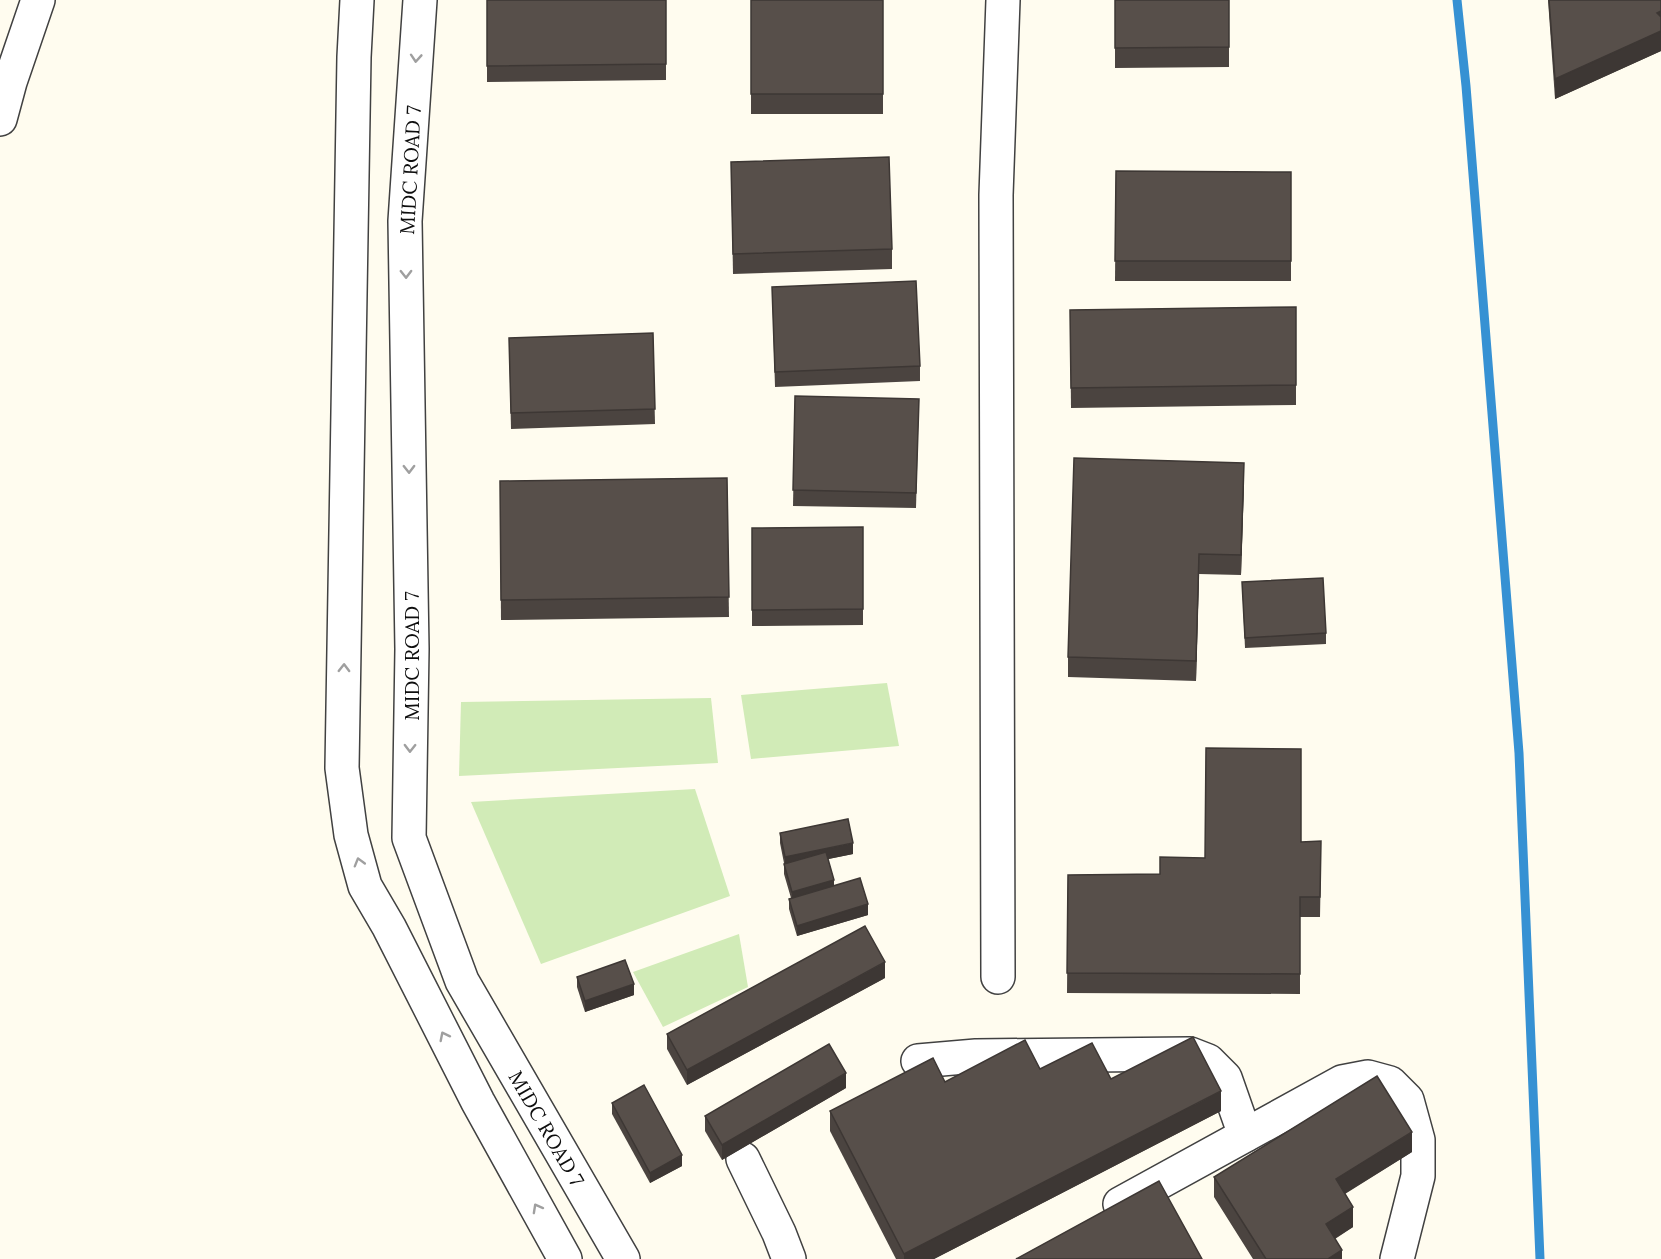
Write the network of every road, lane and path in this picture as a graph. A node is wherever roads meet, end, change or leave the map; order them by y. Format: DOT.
graph roads {
  1 [pos="38,0"];
  2 [pos="357,0"];
  3 [pos="420,0"];
  4 [pos="1003,0"];
  5 [pos="0,119"];
  6 [pos="998,977"];
  7 [pos="918,1061"];
  8 [pos="1245,1135"];
  9 [pos="743,1159"];
  10 [pos="1093,1220"];
  11 [pos="565,1259"];
  12 [pos="623,1259"];
  13 [pos="789,1259"];
  14 [pos="1396,1259"];
  1 -- 5 [label="street"];
  11 -- 2 [label="street, one-way"];
  3 -- 12 [label="street, MIDC ROAD 7, one-way"];
  4 -- 6 [label="street"];
  7 -- 8 [label="street"];
  8 -- 10 [label="street"];
  8 -- 14 [label="street"];
  9 -- 13 [label="street"];
}
